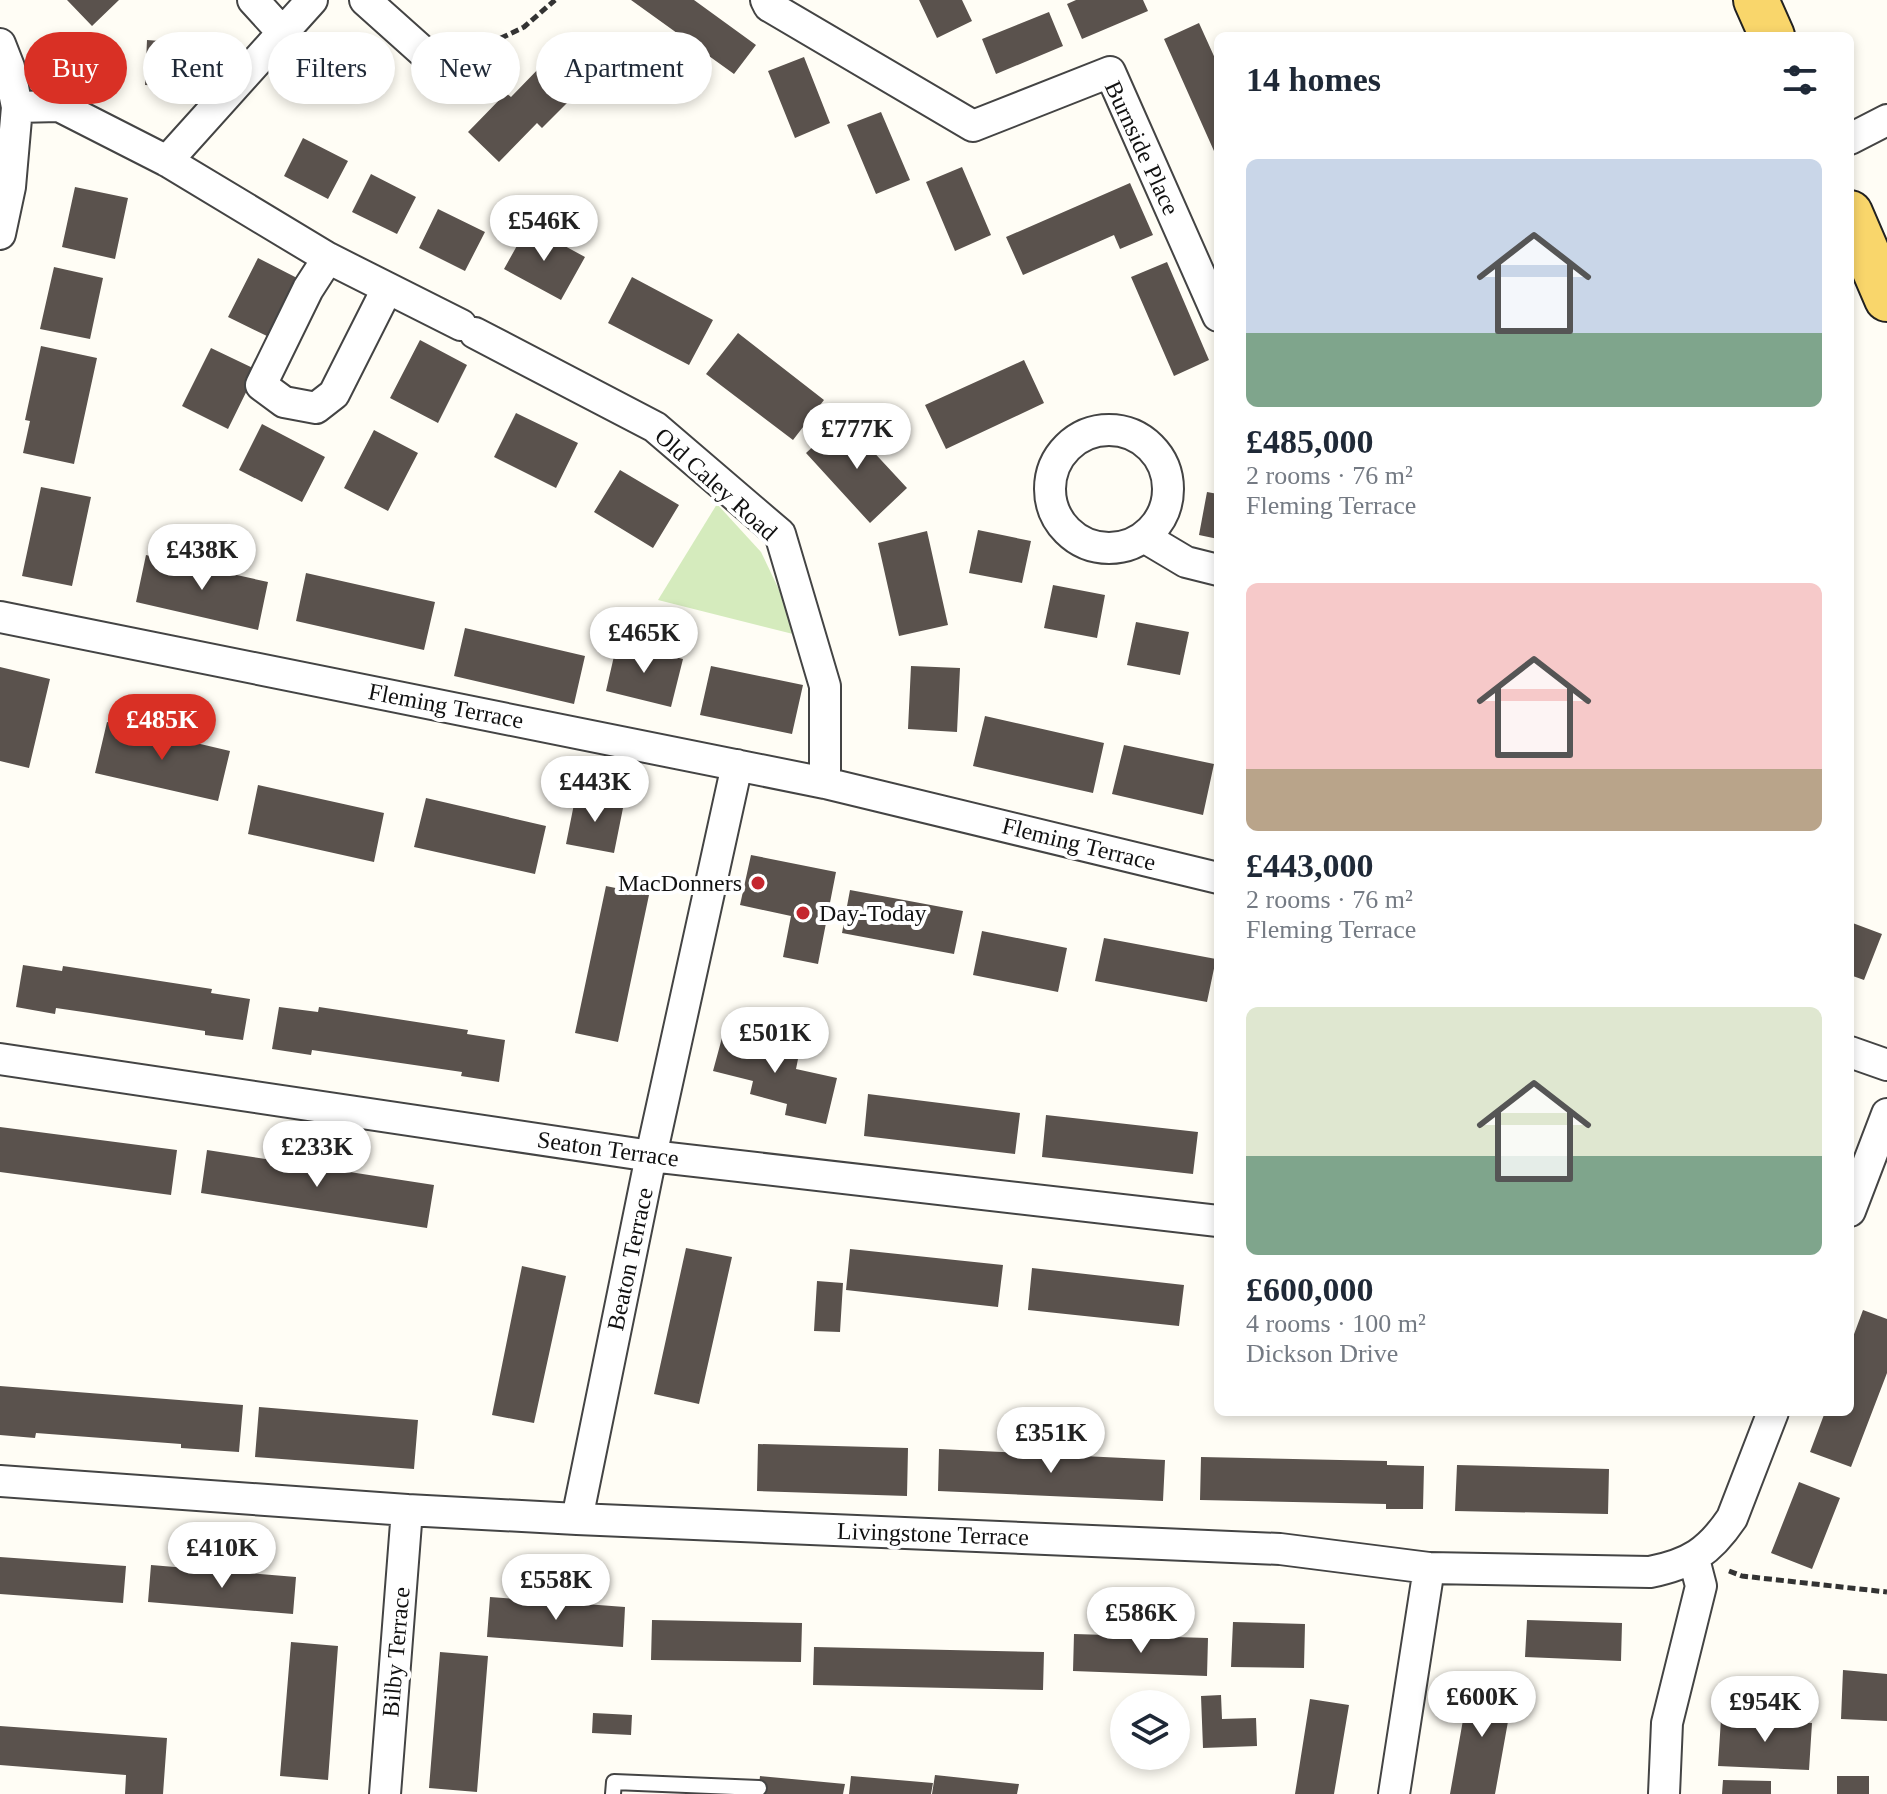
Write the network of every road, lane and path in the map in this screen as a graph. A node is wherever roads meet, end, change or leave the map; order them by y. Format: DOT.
graph roads {
  1 [pos="253,0"];
  2 [pos="312,0"];
  3 [pos="365,0"];
  4 [pos="555,0"];
  5 [pos="766,0"];
  6 [pos="1756,0"];
  7 [pos="282,32"];
  8 [pos="284,32"];
  9 [pos="514,32"];
  10 [pos="1770,32"];
  11 [pos="411,41"];
  12 [pos="0,44"];
  13 [pos="268,50"];
  14 [pos="17,107"];
  15 [pos="1887,120"];
  16 [pos="1854,137"];
  17 [pos="167,161"];
  18 [pos="1854,222"];
  19 [pos="0,234"];
  20 [pos="328,258"];
  21 [pos="387,289"];
  22 [pos="1887,299"];
  23 [pos="1214,307"];
  24 [pos="1144,537"];
  25 [pos="1214,569"];
  26 [pos="0,617"];
  27 [pos="737,765"];
  28 [pos="825,783"];
  29 [pos="1214,877"];
  30 [pos="1854,1053"];
  31 [pos="0,1059"];
  32 [pos="1887,1065"];
  33 [pos="1887,1114"];
  34 [pos="651,1156"];
  35 [pos="1880,1157"];
  36 [pos="1854,1204"];
  37 [pos="1214,1221"];
  38 [pos="1771,1416"];
  39 [pos="0,1481"];
  40 [pos="407,1510"];
  41 [pos="577,1519"];
  42 [pos="1694,1559"];
  43 [pos="1429,1568"];
  44 [pos="1887,1592"];
  45 [pos="759,1788"];
  46 [pos="385,1794"];
  47 [pos="613,1794"];
  48 [pos="1394,1794"];
  49 [pos="1664,1794"];
  1 -- 7 [label="street"];
  2 -- 8 [label="street"];
  3 -- 11 [label="street"];
  4 -- 9 [label="path"];
  5 -- 23 [label="street, Burnside Place"];
  6 -- 10 [label="main road"];
  12 -- 14 [label="street"];
  13 -- 17 [label="street"];
  14 -- 17 [label="street, Old Caley Road"];
  14 -- 19 [label="street"];
  15 -- 16 [label="street"];
  17 -- 20 [label="street, Old Caley Road"];
  18 -- 22 [label="main road"];
  20 -- 21 [label="street, Old Caley Road"];
  20 -- 21 [label="street"];
  21 -- 28 [label="street, Old Caley Road"];
  24 -- 25 [label="street"];
  26 -- 27 [label="street, Fleming Terrace"];
  27 -- 28 [label="street, Fleming Terrace"];
  27 -- 34 [label="street, Beaton Terrace"];
  28 -- 29 [label="street, Fleming Terrace"];
  30 -- 32 [label="street"];
  31 -- 34 [label="street, Seaton Terrace"];
  33 -- 35 [label="street"];
  34 -- 37 [label="street, Seaton Terrace"];
  34 -- 41 [label="street, Beaton Terrace"];
  35 -- 36 [label="street"];
  38 -- 42 [label="street, Livingstone Terrace"];
  39 -- 40 [label="street, Livingstone Terrace"];
  40 -- 41 [label="street, Livingstone Terrace"];
  40 -- 46 [label="street, Bilby Terrace"];
  41 -- 43 [label="street, Livingstone Terrace"];
  42 -- 43 [label="street, Livingstone Terrace"];
  42 -- 44 [label="path"];
  42 -- 49 [label="street"];
  43 -- 48 [label="street"];
  45 -- 47 [label="lane"];
}
